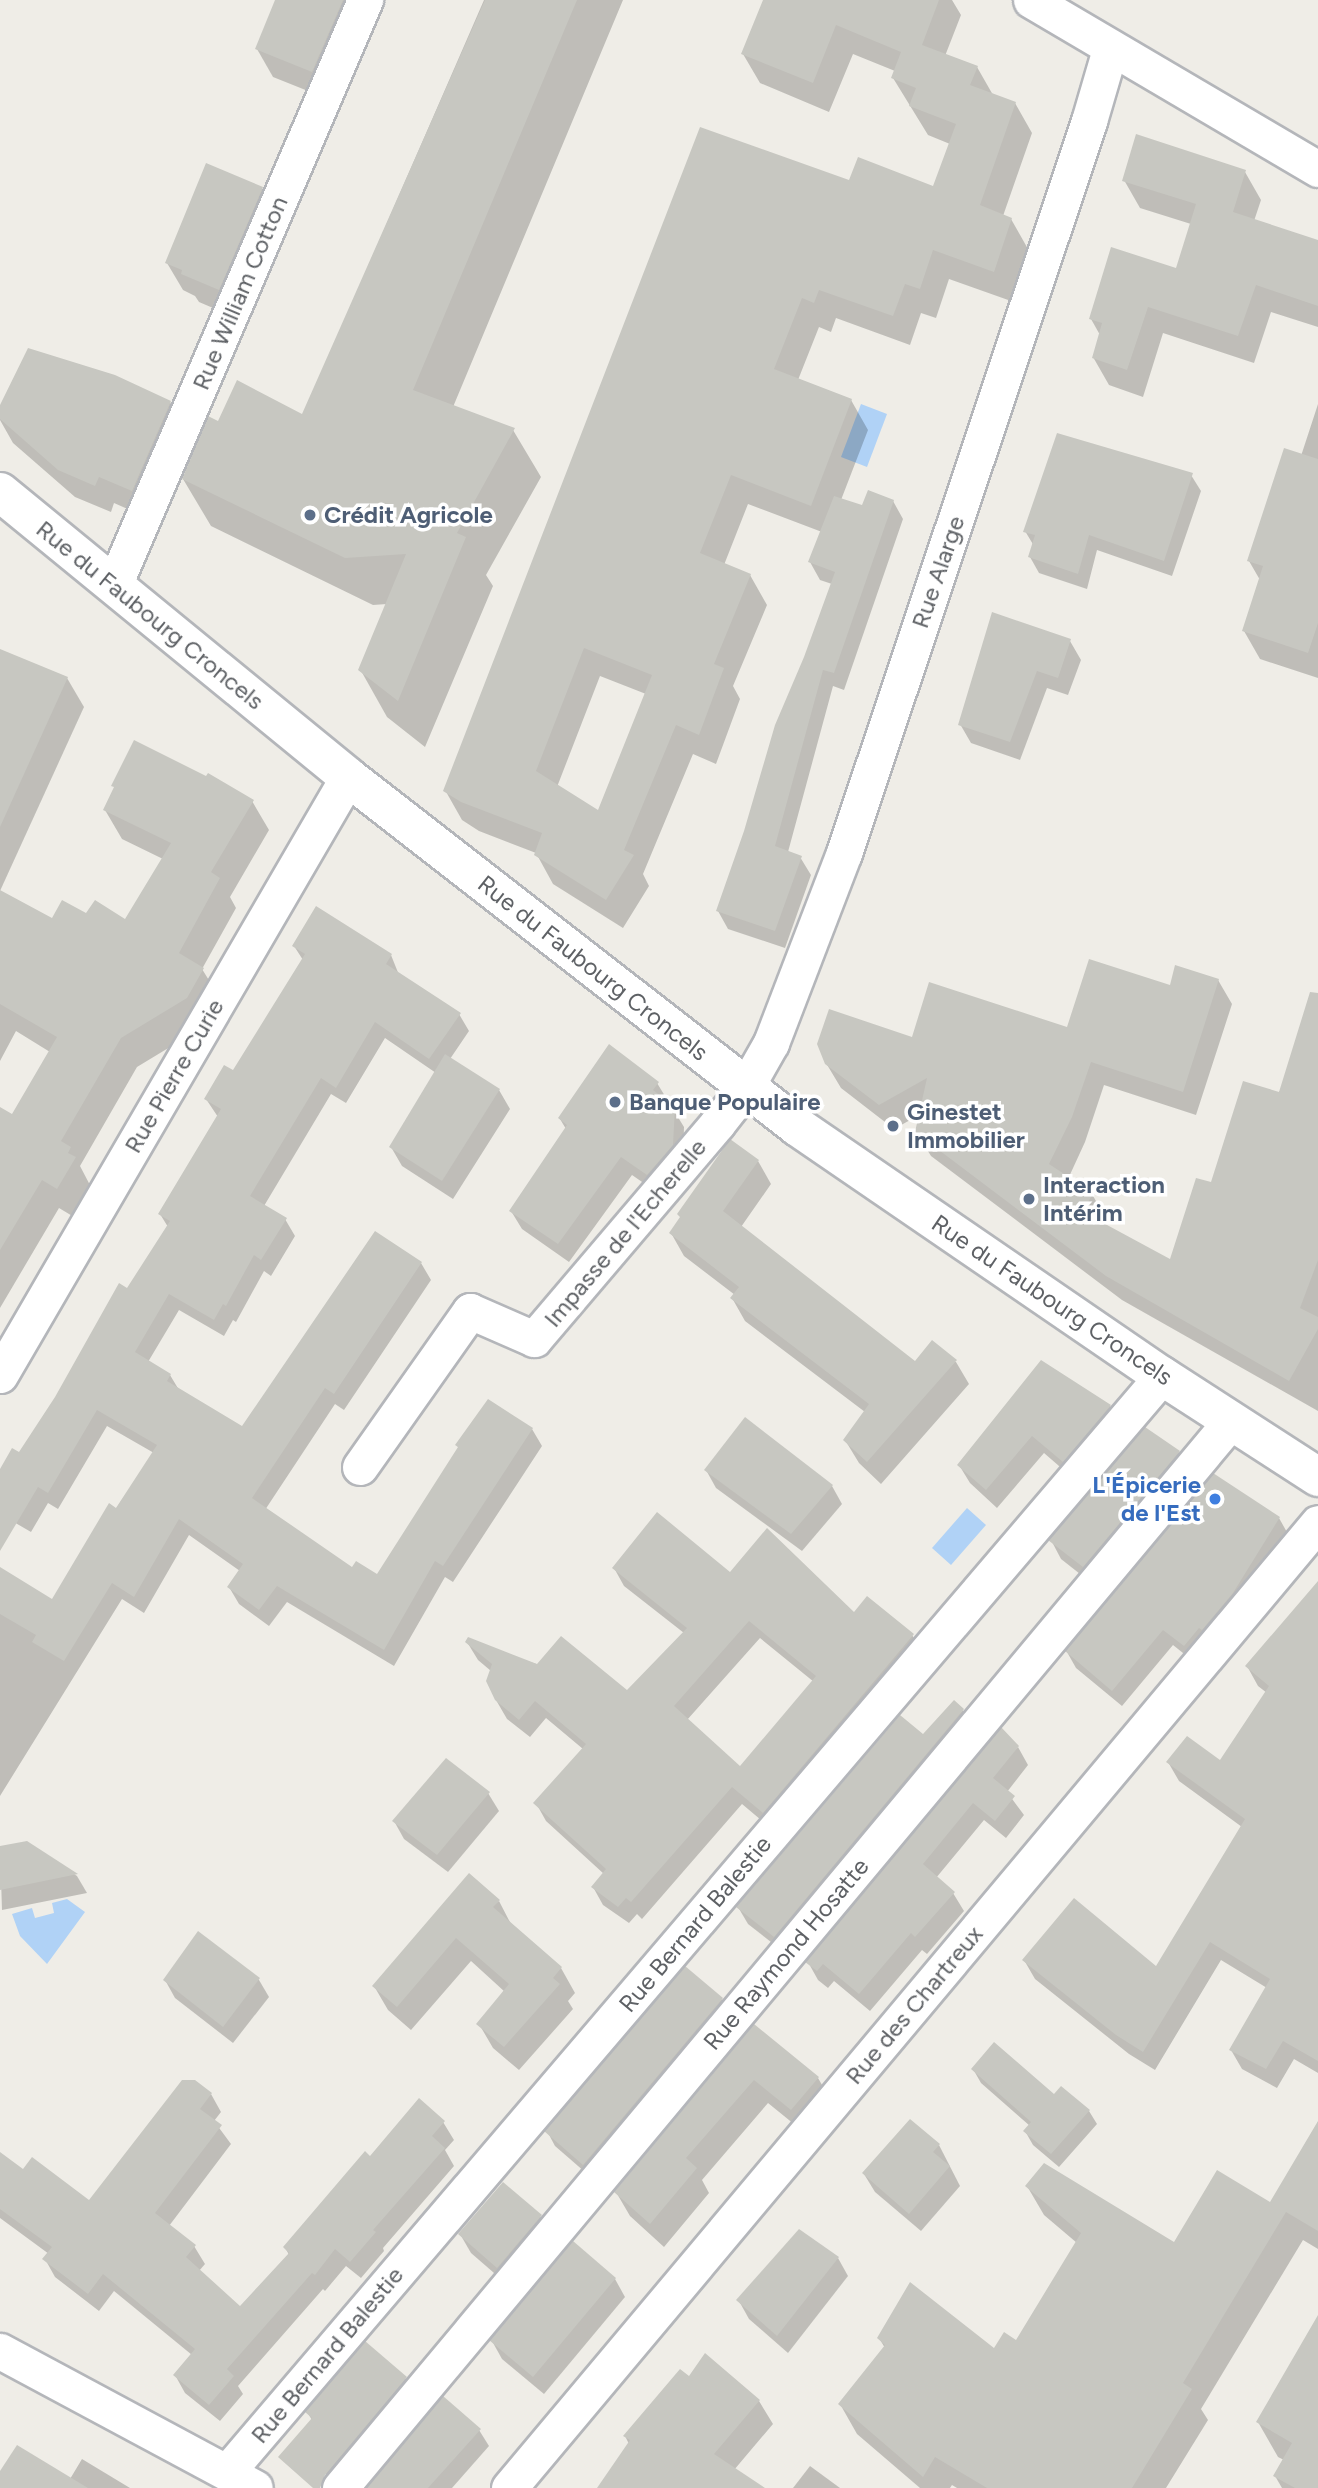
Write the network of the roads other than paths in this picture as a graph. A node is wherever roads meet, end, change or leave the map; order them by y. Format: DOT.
graph roads {
  1 [pos="365,0"];
  2 [pos="1031,0"];
  3 [pos="1110,49"];
  4 [pos="1318,169"];
  5 [pos="0,492"];
  6 [pos="114,585"];
  7 [pos="348,777"];
  8 [pos="746,1087"];
  9 [pos="0,1375"];
  10 [pos="1163,1376"];
  11 [pos="1231,1421"];
  12 [pos="360,1467"];
  13 [pos="1318,1477"];
  14 [pos="1318,1523"];
  15 [pos="0,2351"];
  16 [pos="241,2480"];
  17 [pos="340,2488"];
  18 [pos="509,2488"];
  1 -- 6 [label="street, Rue William Cotton"];
  2 -- 3 [label="street"];
  3 -- 4 [label="street"];
  3 -- 8 [label="street, Rue Alarge"];
  5 -- 6 [label="main road, Rue du Faubourg Croncels"];
  6 -- 7 [label="main road, Rue du Faubourg Croncels"];
  7 -- 8 [label="main road, Rue du Faubourg Croncels"];
  7 -- 9 [label="street, Rue Pierre Curie"];
  8 -- 10 [label="main road, Rue du Faubourg Croncels"];
  8 -- 12 [label="street, Impasse de l'Echerelle"];
  10 -- 11 [label="main road, Rue du Faubourg Croncels"];
  10 -- 16 [label="street, Rue Bernard Balestie"];
  11 -- 13 [label="main road, Rue du Faubourg Croncels"];
  11 -- 17 [label="street, Rue Raymond Hosatte"];
  14 -- 18 [label="street, Rue des Chartreux"];
  15 -- 16 [label="street"];
}
